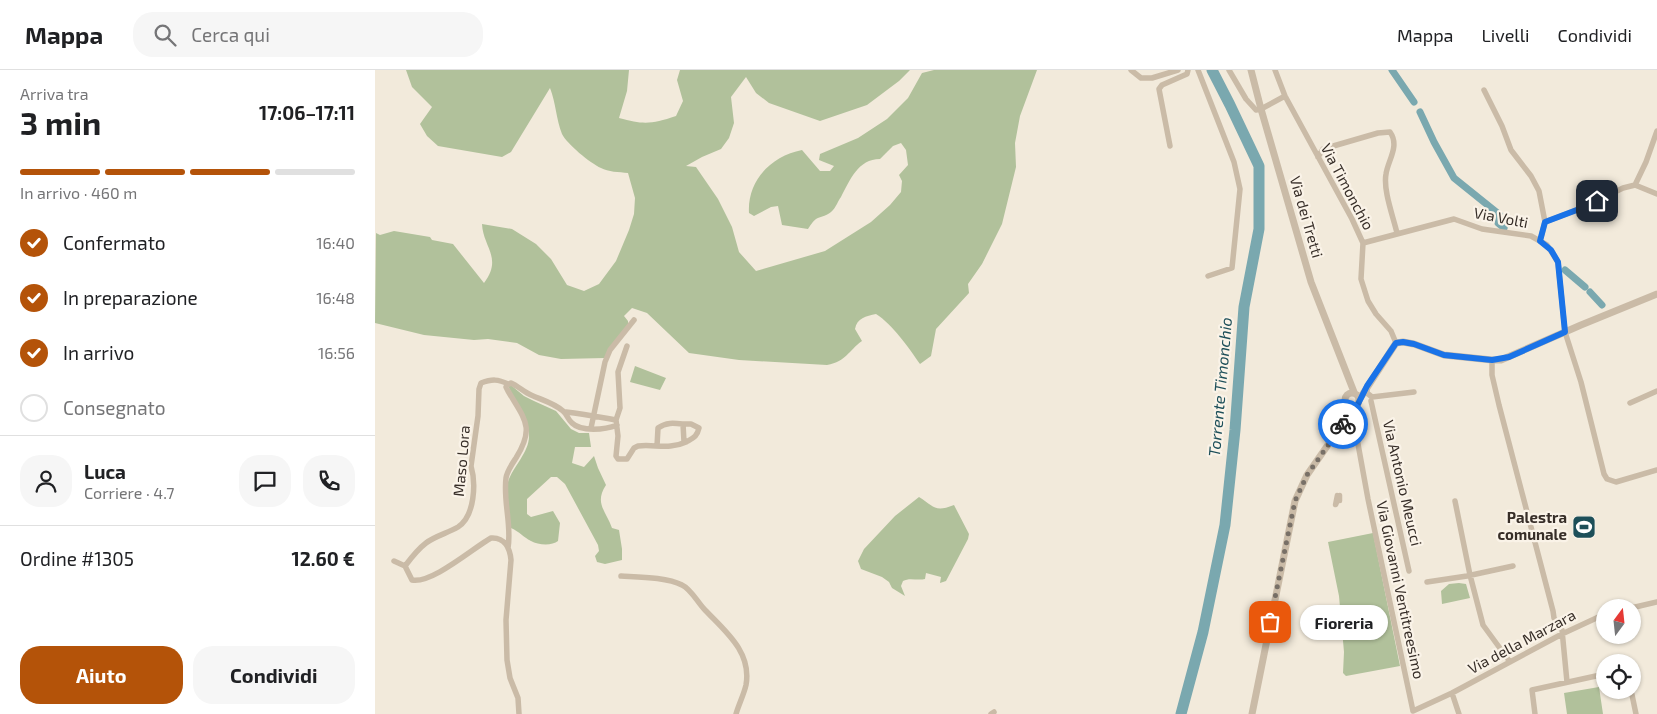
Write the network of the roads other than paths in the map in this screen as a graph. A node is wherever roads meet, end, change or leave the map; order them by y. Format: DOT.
graph roads {
  1 [pos="1131,70"];
  2 [pos="1178,70"];
  3 [pos="1188,70"];
  4 [pos="1198,70"];
  5 [pos="1229,70"];
  6 [pos="1251,70"];
  7 [pos="1275,70"];
  8 [pos="1485,90"];
  9 [pos="1285,96"];
  10 [pos="1261,109"];
  11 [pos="1657,131"];
  12 [pos="1170,146"];
  13 [pos="1317,157"];
  14 [pos="1635,185"];
  15 [pos="1657,194"];
  16 [pos="1545,222"];
  17 [pos="1397,233"];
  18 [pos="1540,241"];
  19 [pos="1363,243"];
  20 [pos="1208,276"];
  21 [pos="1657,294"];
  22 [pos="634,320"];
  23 [pos="1565,332"];
  24 [pos="1396,343"];
  25 [pos="627,346"];
  26 [pos="1492,360"];
  27 [pos="508,384"];
  28 [pos="1367,386"];
  29 [pos="1657,391"];
  30 [pos="1414,392"];
  31 [pos="1384,396"];
  32 [pos="1353,401"];
  33 [pos="1371,401"];
  34 [pos="1630,403"];
  35 [pos="566,412"];
  36 [pos="594,416"];
  37 [pos="1345,421"];
  38 [pos="617,423"];
  39 [pos="683,424"];
  40 [pos="591,428"];
  41 [pos="1355,433"];
  42 [pos="684,442"];
  43 [pos="1327,444"];
  44 [pos="657,446"];
  45 [pos="1657,470"];
  46 [pos="1337,495"];
  47 [pos="1340,501"];
  48 [pos="1455,501"];
  49 [pos="508,548"];
  50 [pos="394,561"];
  51 [pos="405,566"];
  52 [pos="1513,566"];
  53 [pos="1409,571"];
  54 [pos="1470,575"];
  55 [pos="621,576"];
  56 [pos="1427,582"];
  57 [pos="1657,602"];
  58 [pos="1641,606"];
  59 [pos="1596,618"];
  60 [pos="1562,634"];
  61 [pos="1510,662"];
  62 [pos="1596,676"];
  63 [pos="1567,682"];
  64 [pos="1452,693"];
  65 [pos="1632,699"];
  66 [pos="1412,713"];
  67 [pos="519,714"];
  68 [pos="736,714"];
  69 [pos="1252,714"];
  70 [pos="1459,714"];
  71 [pos="1535,714"];
  72 [pos="1635,714"];
  1 -- 2 [label="street"];
  3 -- 12 [label="street"];
  4 -- 20 [label="street"];
  5 -- 10 [label="street"];
  6 -- 10 [label="street, Via dei Tretti"];
  7 -- 9 [label="street, Via Timonchio"];
  8 -- 16 [label="street"];
  9 -- 10 [label="street"];
  9 -- 13 [label="street, Via Timonchio"];
  10 -- 32 [label="street, Via dei Tretti"];
  11 -- 14 [label="street"];
  13 -- 17 [label="street"];
  13 -- 19 [label="street, Via Timonchio"];
  14 -- 15 [label="street"];
  14 -- 16 [label="street"];
  16 -- 18 [label="street"];
  17 -- 18 [label="street, Via Volti"];
  17 -- 19 [label="street, Via Volti"];
  18 -- 23 [label="street, Via Volti"];
  19 -- 24 [label="street, Via Timonchio"];
  21 -- 23 [label="street"];
  22 -- 36 [label="street"];
  23 -- 26 [label="street"];
  23 -- 45 [label="street, Via Volti"];
  24 -- 26 [label="street"];
  24 -- 28 [label="street"];
  25 -- 38 [label="street"];
  26 -- 60 [label="street"];
  27 -- 35 [label="street"];
  27 -- 49 [label="street"];
  27 -- 51 [label="street, Maso Lora"];
  28 -- 31 [label="street"];
  28 -- 32 [label="street"];
  29 -- 34 [label="street"];
  30 -- 31 [label="street"];
  31 -- 33 [label="street"];
  32 -- 33 [label="street"];
  32 -- 37 [label="street"];
  32 -- 41 [label="street, Via Giovanni Ventitreesimo"];
  32 -- 43 [label="street"];
  33 -- 53 [label="street, Via Antonio Meucci"];
  35 -- 36 [label="street"];
  35 -- 40 [label="street"];
  36 -- 38 [label="street"];
  36 -- 40 [label="street"];
  37 -- 41 [label="street, Via Giovanni Ventitreesimo"];
  37 -- 43 [label="street"];
  38 -- 40 [label="street"];
  38 -- 44 [label="street"];
  39 -- 42 [label="street"];
  39 -- 42 [label="street"];
  39 -- 44 [label="street"];
  41 -- 66 [label="street, Via Giovanni Ventitreesimo"];
  42 -- 44 [label="street"];
  43 -- 69 [label="street"];
  46 -- 47 [label="street"];
  48 -- 54 [label="street"];
  49 -- 51 [label="street"];
  49 -- 67 [label="street"];
  50 -- 51 [label="street"];
  52 -- 54 [label="street"];
  54 -- 56 [label="street"];
  54 -- 61 [label="street"];
  55 -- 68 [label="street"];
  57 -- 58 [label="street"];
  59 -- 60 [label="street, Via della Marzara"];
  60 -- 61 [label="street, Via della Marzara"];
  60 -- 63 [label="street"];
  61 -- 64 [label="street, Via della Marzara"];
  62 -- 63 [label="street"];
  63 -- 71 [label="street"];
  64 -- 66 [label="street, Via Giovanni Ventitreesimo"];
  64 -- 70 [label="street"];
  65 -- 72 [label="street"];
}
